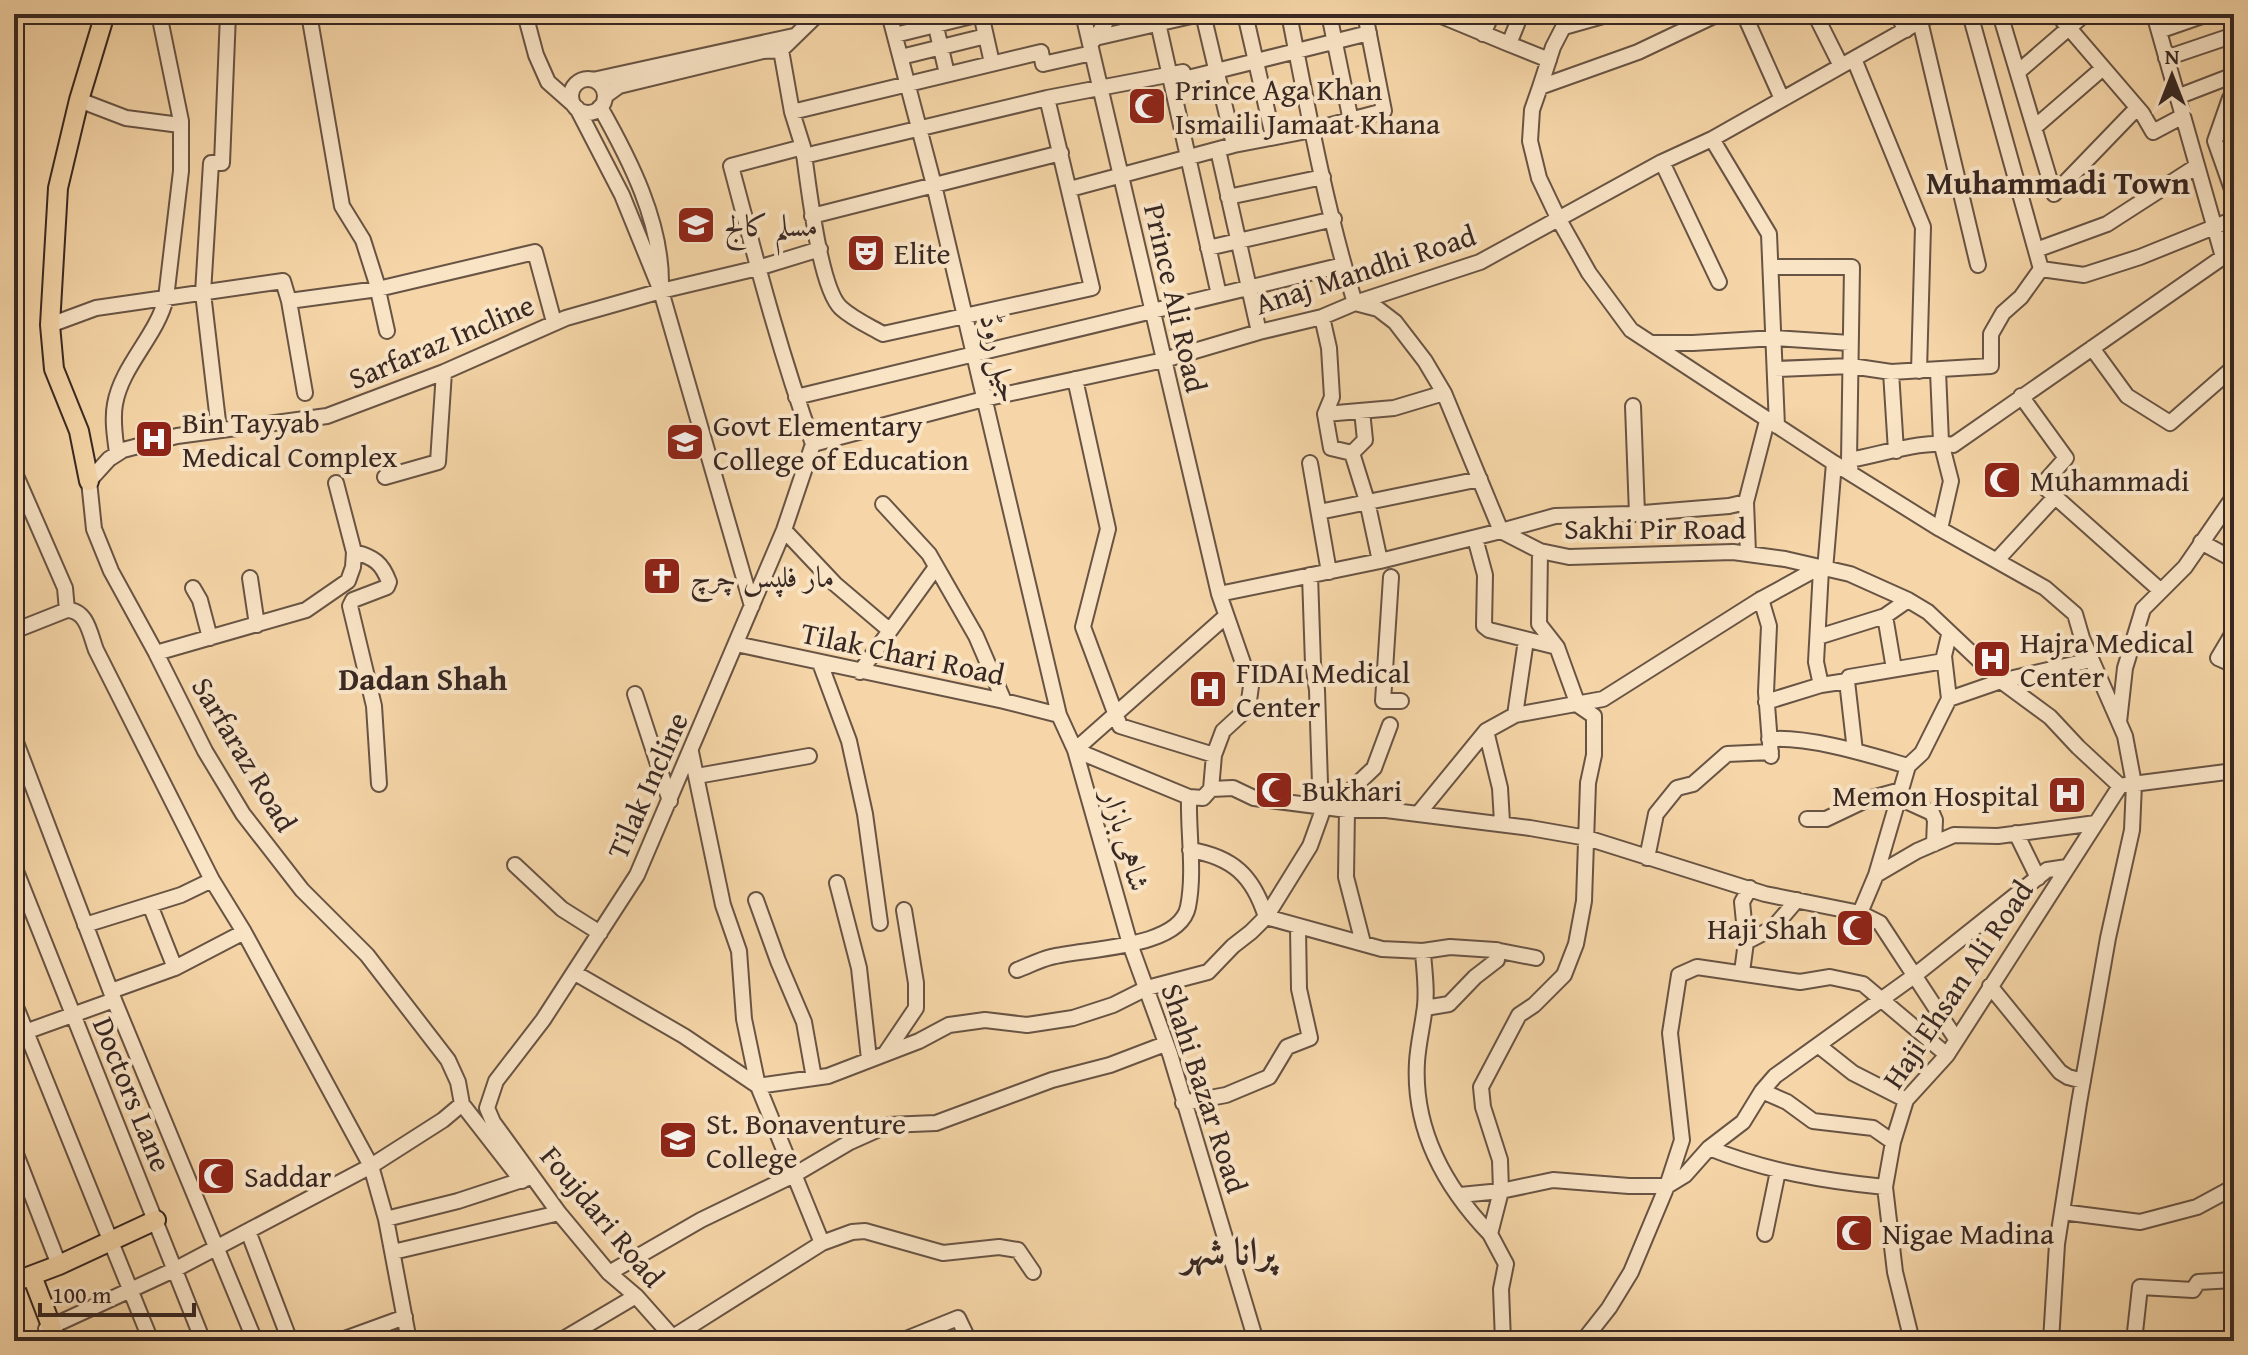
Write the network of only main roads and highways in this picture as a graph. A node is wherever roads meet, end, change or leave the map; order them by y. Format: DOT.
graph roads {
  1 [pos="105,14"];
  2 [pos="89,481"];
  3 [pos="156,1220"];
  4 [pos="21,1282"];
  5 [pos="51,1334"];
  1 -- 2 [label="main road"];
  3 -- 4 [label="main road"];
  4 -- 5 [label="main road"];
  4 -- 5 [label="main road"];
}
